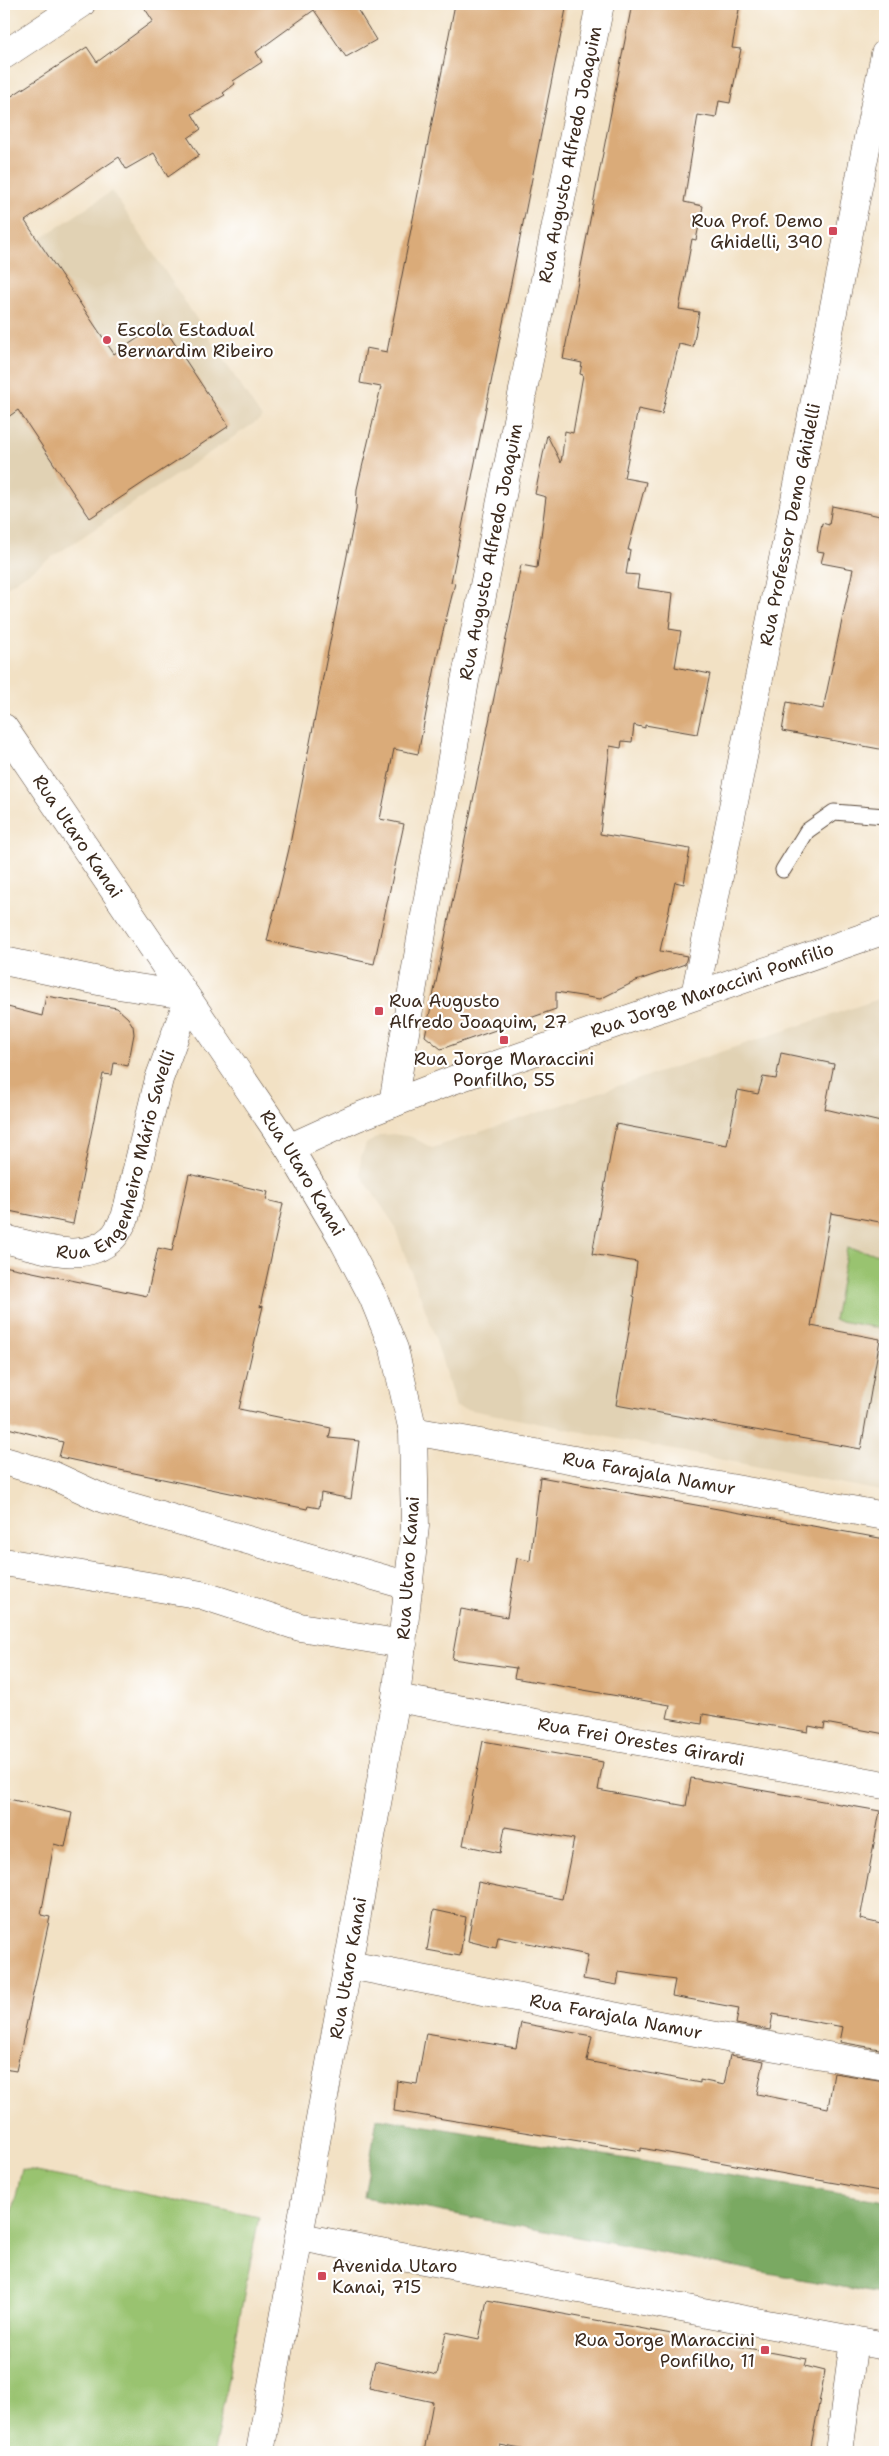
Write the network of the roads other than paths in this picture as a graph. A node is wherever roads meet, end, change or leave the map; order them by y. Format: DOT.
graph roads {
  1 [pos="81,4"];
  2 [pos="600,4"];
  3 [pos="885,54"];
  4 [pos="4,55"];
  5 [pos="4,728"];
  6 [pos="885,816"];
  7 [pos="783,870"];
  8 [pos="885,930"];
  9 [pos="4,960"];
  10 [pos="695,995"];
  11 [pos="186,998"];
  12 [pos="393,1103"];
  13 [pos="289,1148"];
  14 [pos="4,1239"];
  15 [pos="413,1431"];
  16 [pos="4,1461"];
  17 [pos="885,1516"];
  18 [pos="4,1562"];
  19 [pos="409,1586"];
  20 [pos="403,1644"];
  21 [pos="396,1698"];
  22 [pos="885,1785"];
  23 [pos="349,1965"];
  24 [pos="885,2066"];
  25 [pos="300,2237"];
  26 [pos="854,2340"];
  27 [pos="885,2346"];
  28 [pos="260,2452"];
  29 [pos="839,2452"];
  1 -- 4 [label="street"];
  2 -- 12 [label="street, Rua Augusto Alfredo Joaquim"];
  3 -- 10 [label="street, Rua Professor Demo Ghidelli"];
  5 -- 11 [label="street, Rua Utaro Kanai"];
  6 -- 7 [label="lane"];
  8 -- 10 [label="street, Rua Jorge Maraccini Pomfilio"];
  9 -- 11 [label="street"];
  10 -- 12 [label="street, Rua Jorge Maraccini Pomfilio"];
  11 -- 13 [label="street, Rua Utaro Kanai"];
  11 -- 14 [label="street, Rua Engenheiro Mário Savelli"];
  12 -- 13 [label="street, Rua Jorge Maraccini Pomfilio"];
  13 -- 15 [label="street, Rua Utaro Kanai"];
  15 -- 17 [label="street, Rua Farajala Namur"];
  15 -- 19 [label="street, Rua Utaro Kanai"];
  16 -- 19 [label="street"];
  18 -- 20 [label="street"];
  19 -- 20 [label="street, Rua Utaro Kanai"];
  20 -- 21 [label="street, Rua Utaro Kanai"];
  21 -- 22 [label="street, Rua Frei Orestes Girardi"];
  21 -- 23 [label="street, Rua Utaro Kanai"];
  23 -- 24 [label="street, Rua Farajala Namur"];
  23 -- 25 [label="street, Rua Utaro Kanai"];
  25 -- 26 [label="street"];
  25 -- 28 [label="street, Rua Utaro Kanai"];
  26 -- 27 [label="street"];
  26 -- 29 [label="street"];
}
